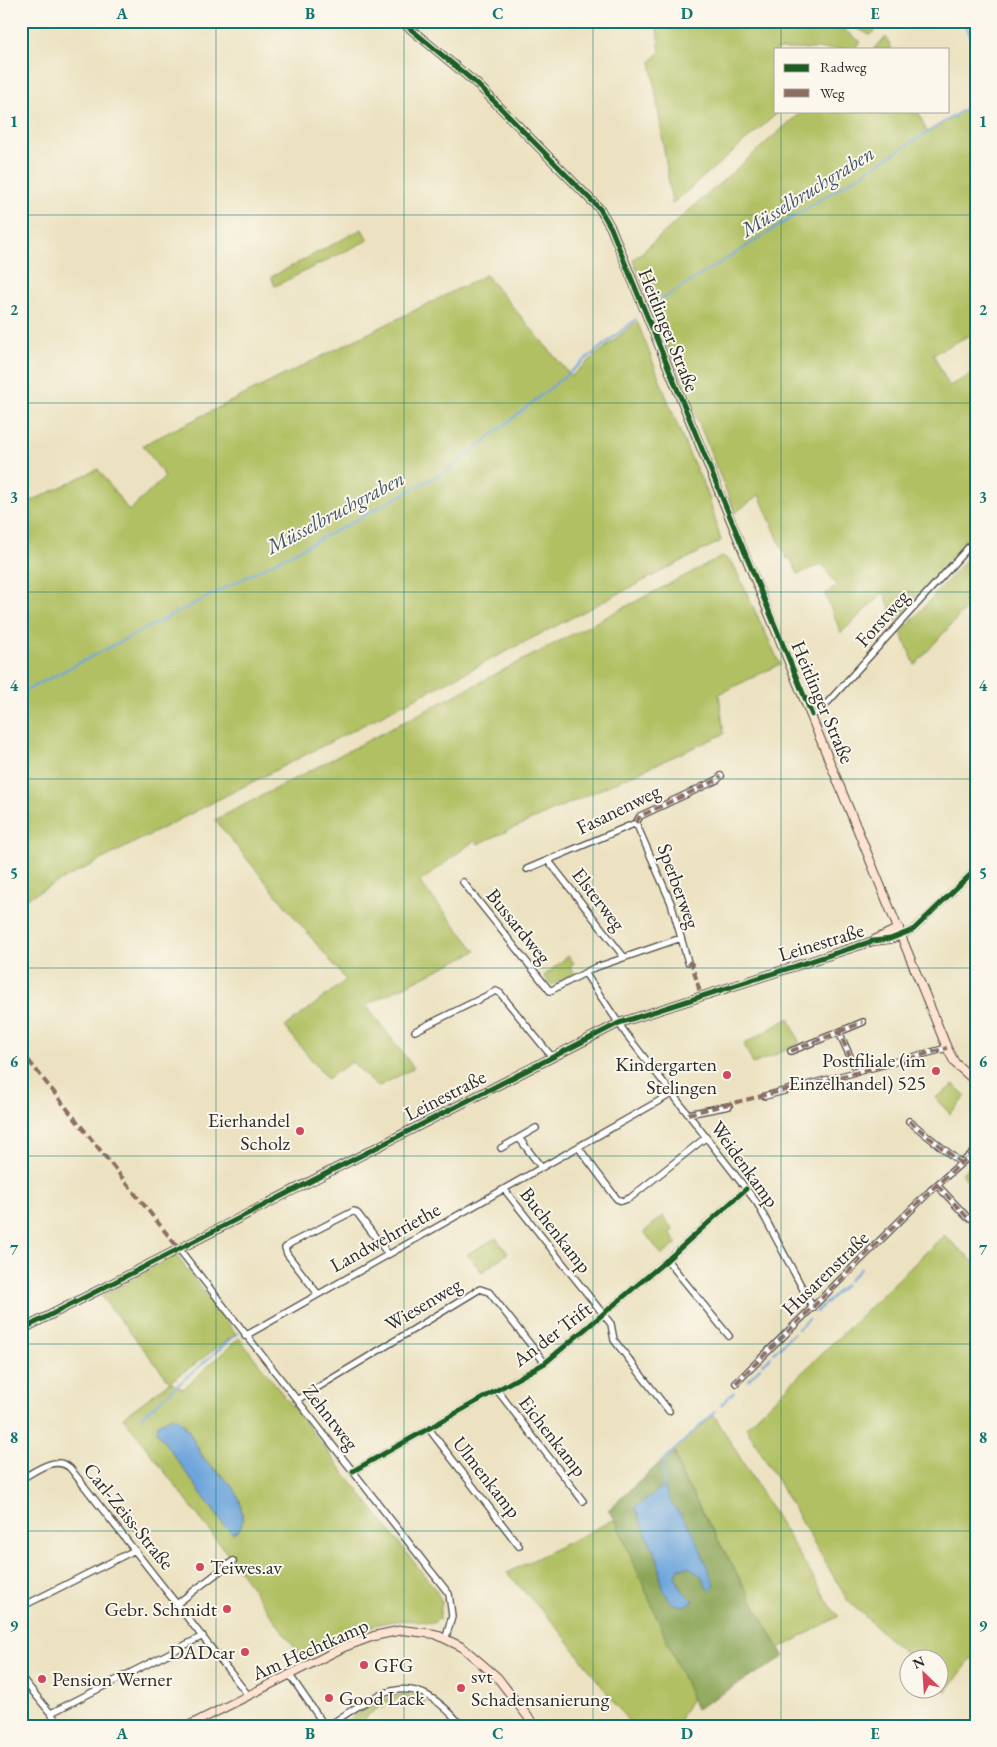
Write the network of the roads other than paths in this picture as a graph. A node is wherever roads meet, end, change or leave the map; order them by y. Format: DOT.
graph roads {
  1 [pos="401,21"];
  2 [pos="976,539"];
  3 [pos="812,715"];
  4 [pos="721,776"];
  5 [pos="636,822"];
  6 [pos="548,860"];
  7 [pos="527,869"];
  8 [pos="973,872"];
  9 [pos="463,882"];
  10 [pos="900,931"];
  11 [pos="681,938"];
  12 [pos="624,957"];
  13 [pos="688,962"];
  14 [pos="585,973"];
  15 [pos="863,1022"];
  16 [pos="619,1023"];
  17 [pos="415,1031"];
  18 [pos="840,1032"];
  19 [pos="947,1048"];
  20 [pos="791,1051"];
  21 [pos="552,1057"];
  22 [pos="857,1072"];
  23 [pos="976,1082"];
  24 [pos="673,1093"];
  25 [pos="765,1096"];
  26 [pos="728,1106"];
  27 [pos="688,1114"];
  28 [pos="909,1121"];
  29 [pos="536,1128"];
  30 [pos="519,1138"];
  31 [pos="705,1138"];
  32 [pos="578,1146"];
  33 [pos="501,1148"];
  34 [pos="976,1150"];
  35 [pos="961,1163"];
  36 [pos="541,1167"];
  37 [pos="937,1185"];
  38 [pos="504,1189"];
  39 [pos="746,1189"];
  40 [pos="976,1220"];
  41 [pos="179,1249"];
  42 [pos="388,1254"];
  43 [pos="667,1260"];
  44 [pos="318,1294"];
  45 [pos="813,1308"];
  46 [pos="603,1314"];
  47 [pos="21,1330"];
  48 [pos="246,1336"];
  49 [pos="729,1336"];
  50 [pos="545,1363"];
  51 [pos="736,1383"];
  52 [pos="497,1390"];
  53 [pos="297,1400"];
  54 [pos="669,1411"];
  55 [pos="429,1429"];
  56 [pos="354,1471"];
  57 [pos="21,1479"];
  58 [pos="583,1501"];
  59 [pos="518,1546"];
  60 [pos="135,1550"];
  61 [pos="232,1561"];
  62 [pos="178,1603"];
  63 [pos="21,1607"];
  64 [pos="203,1636"];
  65 [pos="446,1638"];
  66 [pos="288,1674"];
  67 [pos="21,1677"];
  68 [pos="248,1695"];
  69 [pos="51,1713"];
  70 [pos="60,1726"];
  71 [pos="188,1726"];
  72 [pos="327,1726"];
  73 [pos="462,1726"];
  74 [pos="535,1726"];
  1 -- 3 [label="street, Heitlinger Straße"];
  2 -- 3 [label="street, Forstweg"];
  3 -- 10 [label="street, Heitlinger Straße"];
  4 -- 5 [label="street, Fasanenweg"];
  5 -- 6 [label="street, Fasanenweg"];
  5 -- 11 [label="street, Sperberweg"];
  6 -- 7 [label="street, Fasanenweg"];
  6 -- 12 [label="street, Elsterweg"];
  8 -- 10 [label="street"];
  9 -- 14 [label="street, Bussardweg"];
  10 -- 16 [label="street, Leinestraße"];
  10 -- 19 [label="street, Heitlinger Straße"];
  11 -- 12 [label="street"];
  11 -- 13 [label="street, Sperberweg"];
  12 -- 14 [label="street"];
  14 -- 16 [label="street, Weidenkamp"];
  15 -- 18 [label="street"];
  16 -- 21 [label="street, Leinestraße"];
  16 -- 24 [label="street, Weidenkamp"];
  17 -- 21 [label="street"];
  18 -- 20 [label="street"];
  18 -- 22 [label="street"];
  19 -- 22 [label="street"];
  19 -- 23 [label="street, Heitlinger Straße"];
  21 -- 41 [label="street, Leinestraße"];
  22 -- 25 [label="street"];
  24 -- 27 [label="street, Weidenkamp"];
  24 -- 32 [label="street, Landwehrriethe"];
  26 -- 27 [label="street"];
  27 -- 31 [label="street, Weidenkamp"];
  28 -- 35 [label="street"];
  29 -- 30 [label="street"];
  30 -- 33 [label="street"];
  30 -- 36 [label="street"];
  31 -- 32 [label="street"];
  31 -- 39 [label="street, Weidenkamp"];
  32 -- 36 [label="street, Landwehrriethe"];
  34 -- 35 [label="street, Husarenstraße"];
  35 -- 37 [label="street, Husarenstraße"];
  36 -- 38 [label="street, Landwehrriethe"];
  37 -- 40 [label="street"];
  37 -- 45 [label="street, Husarenstraße"];
  38 -- 42 [label="street, Landwehrriethe"];
  38 -- 46 [label="street, Buchenkamp"];
  39 -- 43 [label="street, An der Trift"];
  39 -- 45 [label="street, Weidenkamp"];
  41 -- 47 [label="street, Leinestraße"];
  41 -- 48 [label="street, Zehntweg"];
  42 -- 44 [label="street, Landwehrriethe"];
  42 -- 44 [label="street"];
  43 -- 46 [label="street, An der Trift"];
  43 -- 49 [label="street"];
  44 -- 48 [label="street, Landwehrriethe"];
  45 -- 51 [label="street, Husarenstraße"];
  46 -- 50 [label="street, An der Trift"];
  46 -- 54 [label="street, Buchenkamp"];
  48 -- 53 [label="street, Zehntweg"];
  50 -- 52 [label="street, An der Trift"];
  50 -- 53 [label="street, Wiesenweg"];
  52 -- 55 [label="street, An der Trift"];
  52 -- 58 [label="street, Eichenkamp"];
  53 -- 56 [label="street, Zehntweg"];
  55 -- 56 [label="street, An der Trift"];
  55 -- 59 [label="street, Ulmenkamp"];
  56 -- 65 [label="street, Zehntweg"];
  57 -- 60 [label="street, Carl-Zeiss-Straße"];
  60 -- 62 [label="street, Carl-Zeiss-Straße"];
  60 -- 63 [label="street"];
  61 -- 62 [label="street"];
  62 -- 64 [label="street, Carl-Zeiss-Straße"];
  64 -- 68 [label="street, Carl-Zeiss-Straße"];
  64 -- 69 [label="street"];
  65 -- 66 [label="street, Am Hechtkamp"];
  65 -- 74 [label="street, Am Hechtkamp"];
  66 -- 68 [label="street, Am Hechtkamp"];
  66 -- 72 [label="street"];
  67 -- 69 [label="street"];
  68 -- 71 [label="street, Am Hechtkamp"];
  69 -- 70 [label="street"];
  72 -- 73 [label="street"];
}
